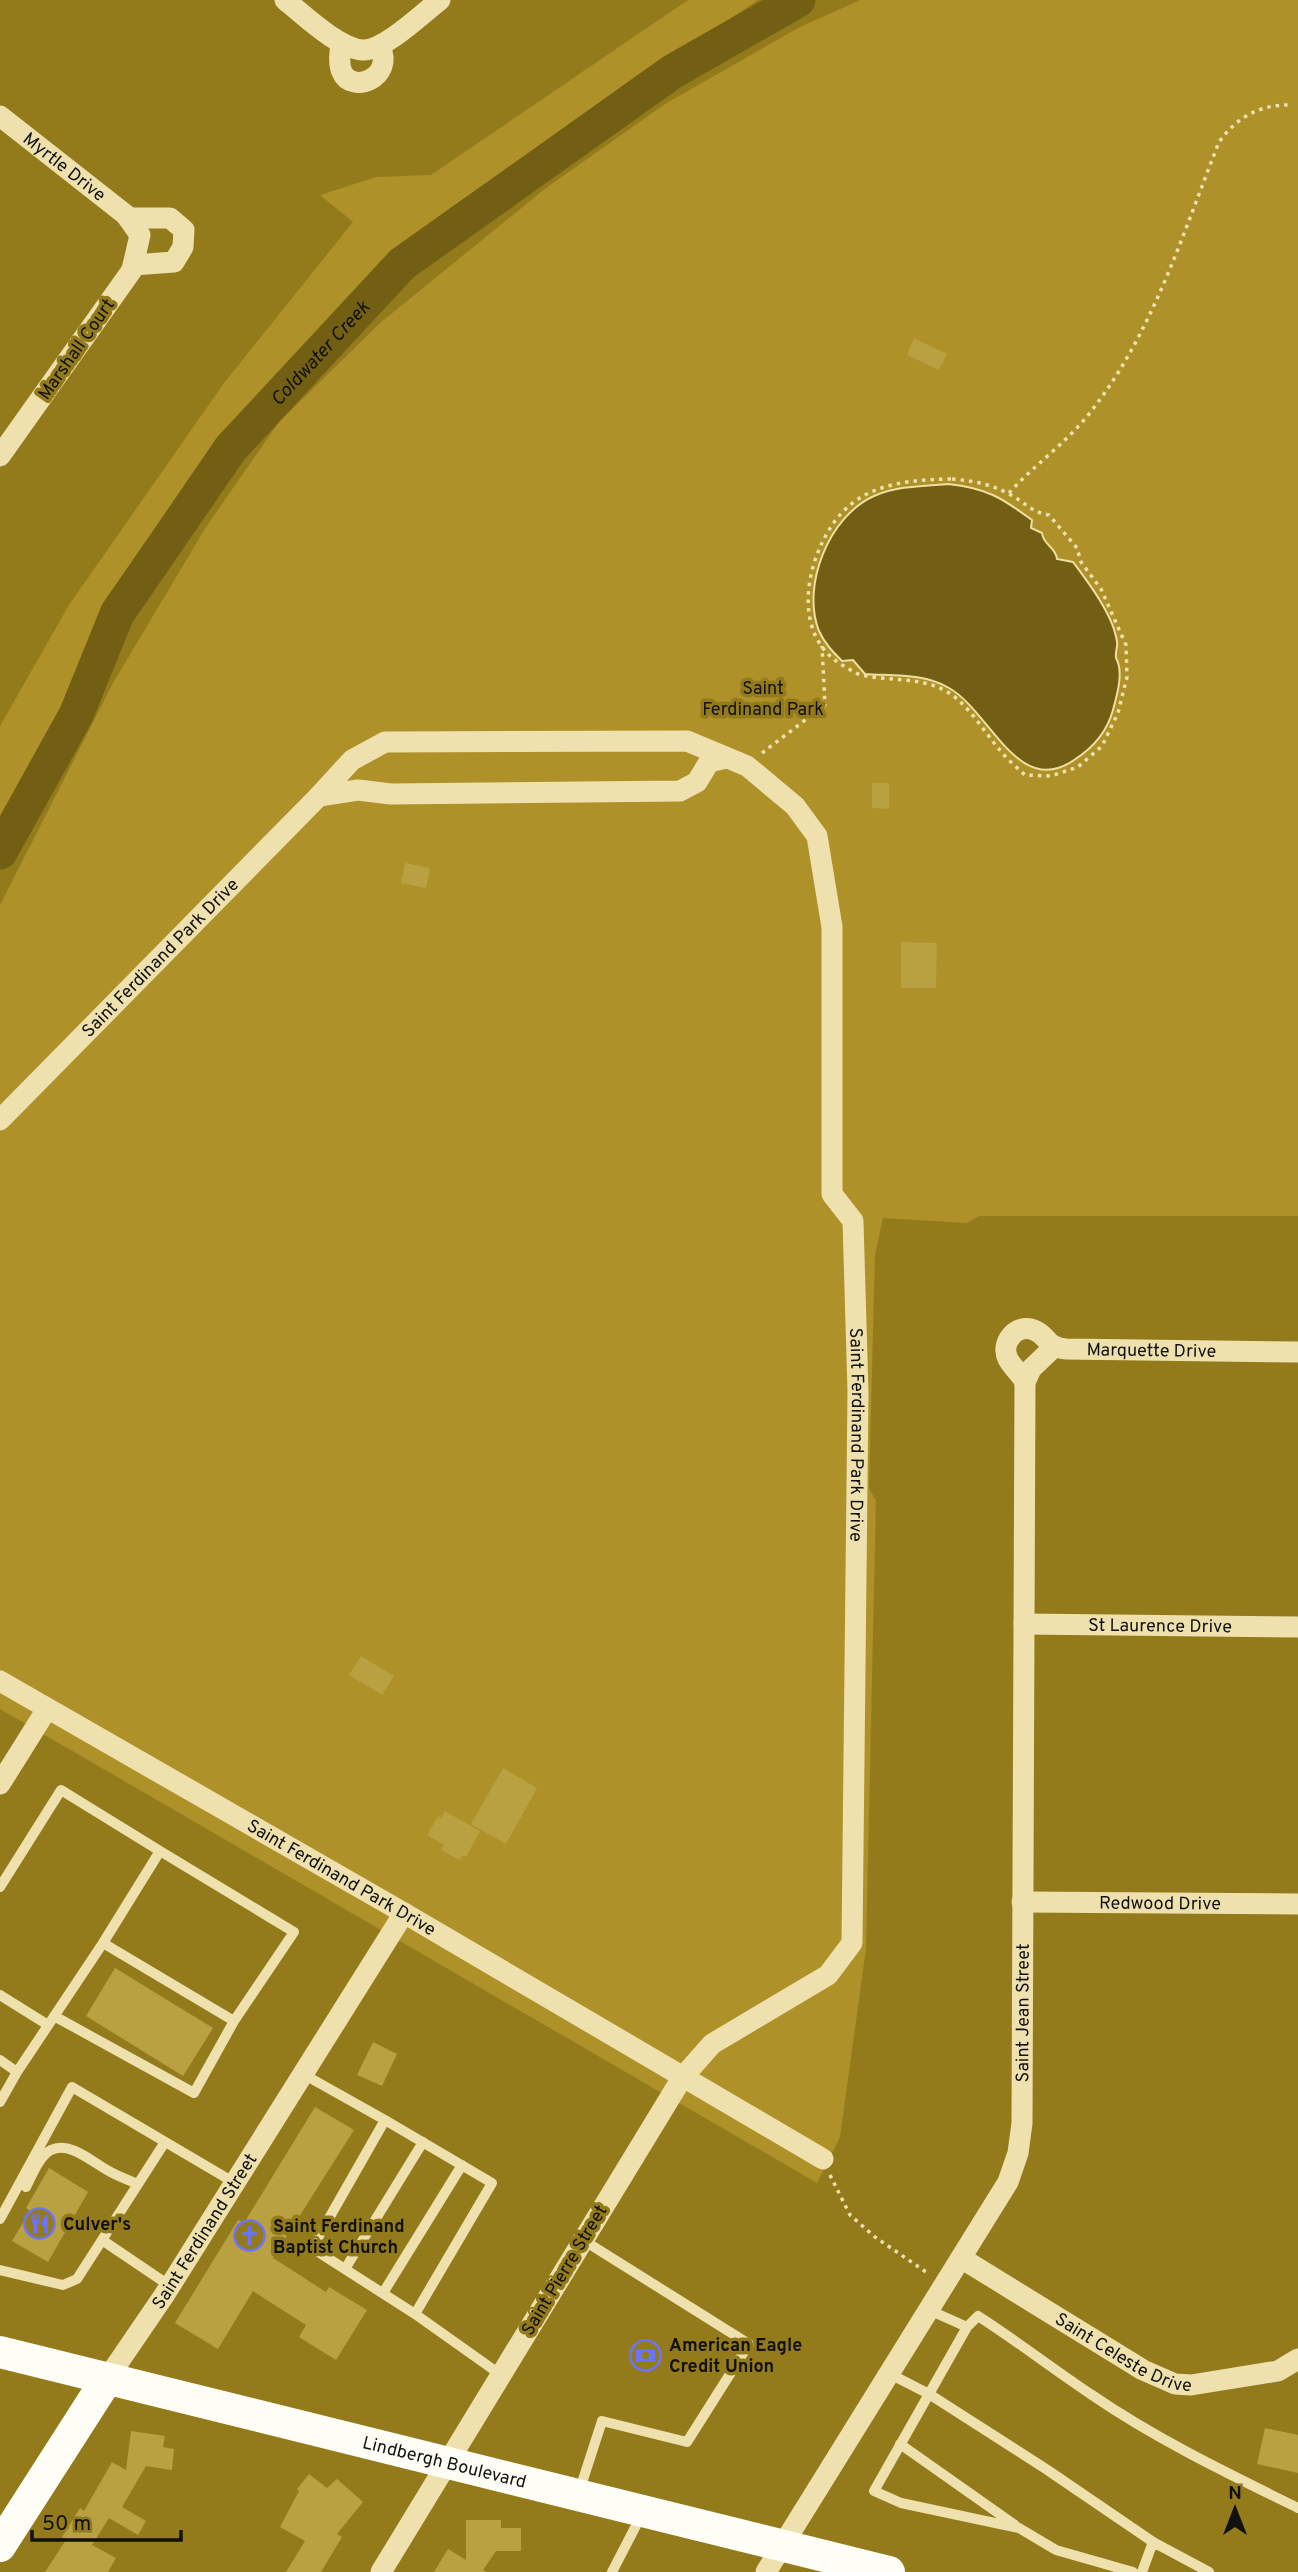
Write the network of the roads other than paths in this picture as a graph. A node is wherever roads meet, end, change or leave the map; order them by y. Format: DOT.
graph roads {
  1 [pos="285,0"];
  2 [pos="440,0"];
  3 [pos="341,43"];
  4 [pos="372,48"];
  5 [pos="0,116"];
  6 [pos="134,227"];
  7 [pos="133,265"];
  8 [pos="0,456"];
  9 [pos="726,758"];
  10 [pos="319,796"];
  11 [pos="0,1120"];
  12 [pos="1054,1348"];
  13 [pos="1298,1352"];
  14 [pos="1025,1382"];
  15 [pos="1024,1624"];
  16 [pos="1298,1627"];
  17 [pos="0,1681"];
  18 [pos="47,1709"];
  19 [pos="0,1784"];
  20 [pos="160,1851"];
  21 [pos="0,1887"];
  22 [pos="1022,1902"];
  23 [pos="1298,1904"];
  24 [pos="404,1913"];
  25 [pos="103,1943"];
  26 [pos="0,1995"];
  27 [pos="51,2020"];
  28 [pos="234,2021"];
  29 [pos="0,2060"];
  30 [pos="17,2072"];
  31 [pos="303,2074"];
  32 [pos="682,2078"];
  33 [pos="0,2102"];
  34 [pos="386,2120"];
  35 [pos="165,2142"];
  36 [pos="423,2142"];
  37 [pos="823,2159"];
  38 [pos="462,2165"];
  39 [pos="235,2183"];
  40 [pos="138,2184"];
  41 [pos="9,2202"];
  42 [pos="0,2219"];
  43 [pos="102,2240"];
  44 [pos="583,2240"];
  45 [pos="961,2258"];
  46 [pos="345,2269"];
  47 [pos="0,2270"];
  48 [pos="170,2286"];
  49 [pos="383,2293"];
  50 [pos="929,2311"];
  51 [pos="415,2314"];
  52 [pos="967,2327"];
  53 [pos="0,2352"];
  54 [pos="1298,2359"];
  55 [pos="890,2374"];
  56 [pos="501,2375"];
  57 [pos="107,2379"];
  58 [pos="929,2394"];
  59 [pos="900,2444"];
  60 [pos="447,2463"];
  61 [pos="578,2496"];
  62 [pos="1298,2508"];
  63 [pos="644,2512"];
  64 [pos="1019,2528"];
  65 [pos="1153,2542"];
  66 [pos="0,2546"];
  67 [pos="783,2546"];
  68 [pos="381,2572"];
  69 [pos="612,2572"];
  70 [pos="766,2572"];
  71 [pos="890,2572"];
  72 [pos="1133,2572"];
  73 [pos="1142,2572"];
  74 [pos="1209,2572"];
  1 -- 3 [label="street"];
  2 -- 4 [label="street"];
  3 -- 4 [label="street"];
  3 -- 4 [label="street"];
  5 -- 6 [label="street, Myrtle Drive"];
  6 -- 7 [label="street, Marshall Court"];
  6 -- 7 [label="street"];
  7 -- 8 [label="street, Marshall Court"];
  9 -- 10 [label="street"];
  9 -- 10 [label="street, Saint Ferdinand Park Drive"];
  9 -- 32 [label="street, Saint Ferdinand Park Drive"];
  10 -- 11 [label="street, Saint Ferdinand Park Drive"];
  12 -- 13 [label="street, Marquette Drive"];
  12 -- 14 [label="street"];
  12 -- 14 [label="street"];
  14 -- 15 [label="street, Saint Jean Street"];
  15 -- 16 [label="street, St Laurence Drive"];
  15 -- 22 [label="street, Saint Jean Street"];
  17 -- 18 [label="street, Saint Ferdinand Park Drive"];
  18 -- 19 [label="street"];
  18 -- 24 [label="street, Saint Ferdinand Park Drive"];
  20 -- 21 [label="lane"];
  20 -- 25 [label="lane"];
  20 -- 28 [label="lane"];
  22 -- 23 [label="street, Redwood Drive"];
  22 -- 45 [label="street, Saint Jean Street"];
  24 -- 31 [label="street, Saint Ferdinand Street"];
  24 -- 32 [label="street, Saint Ferdinand Park Drive"];
  25 -- 27 [label="lane"];
  25 -- 28 [label="lane"];
  26 -- 27 [label="lane"];
  27 -- 28 [label="lane"];
  27 -- 30 [label="lane"];
  29 -- 30 [label="lane"];
  30 -- 33 [label="lane"];
  31 -- 34 [label="lane"];
  31 -- 39 [label="street, Saint Ferdinand Street"];
  32 -- 37 [label="street, Saint Ferdinand Park Drive"];
  32 -- 44 [label="street, Saint Pierre Street"];
  34 -- 36 [label="lane"];
  34 -- 46 [label="lane"];
  35 -- 39 [label="lane"];
  35 -- 40 [label="lane"];
  35 -- 41 [label="lane"];
  36 -- 38 [label="lane"];
  36 -- 46 [label="lane"];
  38 -- 49 [label="lane"];
  38 -- 51 [label="lane"];
  39 -- 48 [label="street, Saint Ferdinand Street"];
  40 -- 41 [label="lane"];
  40 -- 43 [label="lane"];
  41 -- 42 [label="lane"];
  43 -- 47 [label="lane"];
  43 -- 48 [label="lane"];
  44 -- 56 [label="street, Saint Pierre Street"];
  44 -- 61 [label="lane"];
  45 -- 50 [label="street, Saint Jean Street"];
  45 -- 54 [label="street, Saint Celeste Drive"];
  46 -- 49 [label="lane"];
  48 -- 57 [label="street, Saint Ferdinand Street"];
  49 -- 51 [label="lane"];
  50 -- 52 [label="lane"];
  50 -- 55 [label="street, Saint Jean Street"];
  51 -- 56 [label="lane"];
  52 -- 58 [label="lane"];
  52 -- 62 [label="lane"];
  53 -- 57 [label="main road, Lindbergh Boulevard"];
  55 -- 58 [label="lane"];
  55 -- 67 [label="street, Saint Jean Street"];
  56 -- 60 [label="street, Saint Pierre Street"];
  57 -- 60 [label="main road, Lindbergh Boulevard"];
  57 -- 66 [label="main road, Saint Ferdinand Street"];
  58 -- 59 [label="lane"];
  58 -- 65 [label="lane"];
  59 -- 64 [label="lane"];
  59 -- 64 [label="lane"];
  60 -- 61 [label="main road, Lindbergh Boulevard"];
  60 -- 68 [label="street, Saint Pierre Street"];
  61 -- 63 [label="main road, Lindbergh Boulevard"];
  63 -- 67 [label="main road, Lindbergh Boulevard"];
  63 -- 69 [label="lane"];
  64 -- 72 [label="lane"];
  65 -- 73 [label="lane"];
  65 -- 74 [label="lane"];
  67 -- 70 [label="street, Saint Jean Street"];
  67 -- 71 [label="main road, Lindbergh Boulevard"];
}
